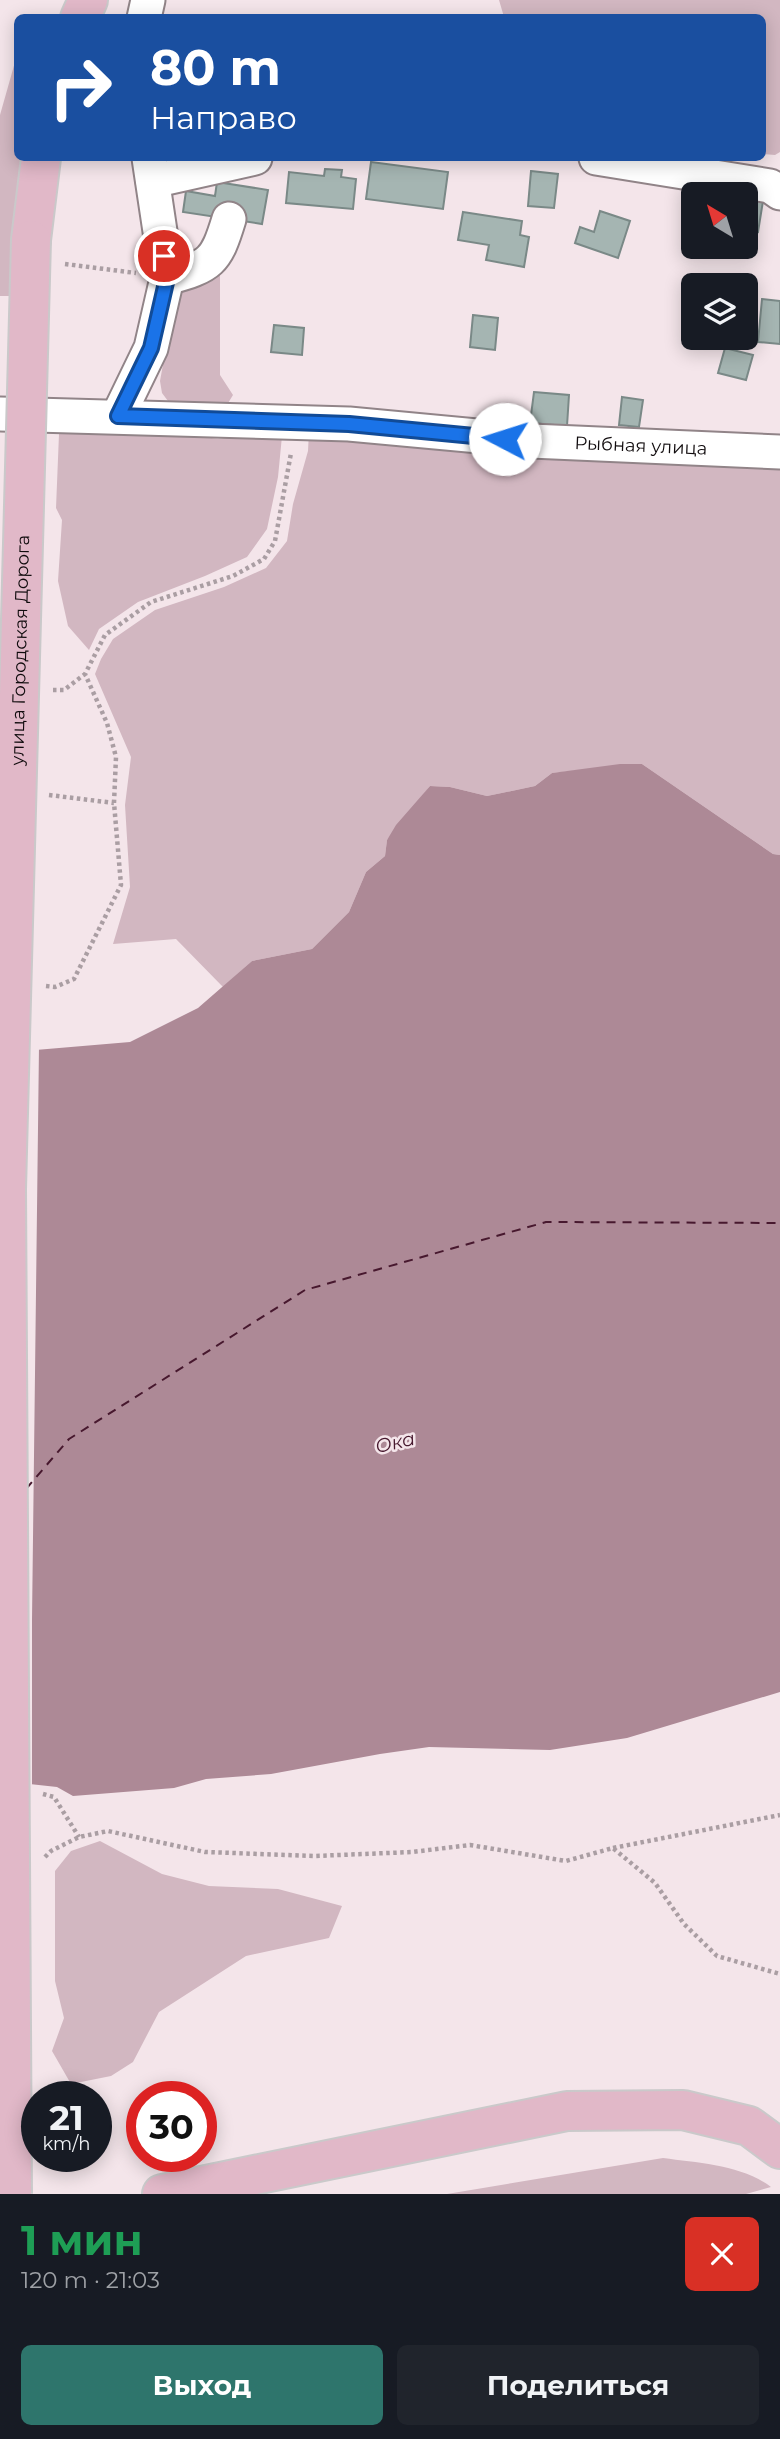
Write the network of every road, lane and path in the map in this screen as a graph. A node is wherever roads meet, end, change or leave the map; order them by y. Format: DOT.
graph roads {
  1 [pos="41,161"];
  2 [pos="227,161"];
  3 [pos="615,161"];
  4 [pos="151,169"];
  5 [pos="780,193"];
  6 [pos="229,219"];
  7 [pos="46,251"];
  8 [pos="167,278"];
  9 [pos="0,414"];
  10 [pos="118,416"];
  11 [pos="296,423"];
  12 [pos="780,452"];
  13 [pos="38,793"];
  14 [pos="114,803"];
  15 [pos="41,986"];
  16 [pos="780,1815"];
  17 [pos="613,1848"];
  18 [pos="42,1860"];
  19 [pos="780,1974"];
  20 [pos="780,2148"];
  21 [pos="12,2194"];
  22 [pos="162,2194"];
  1 -- 7 [label="main road, улица Городская Дорога"];
  2 -- 4 [label="street"];
  3 -- 5 [label="street"];
  4 -- 8 [label="street"];
  6 -- 8 [label="street"];
  7 -- 8 [label="path"];
  7 -- 21 [label="main road, улица Городская Дорога, bridge"];
  8 -- 10 [label="street"];
  9 -- 10 [label="street, Рыбная улица"];
  10 -- 11 [label="street, Рыбная улица"];
  11 -- 12 [label="street, Рыбная улица"];
  11 -- 14 [label="path"];
  13 -- 14 [label="path"];
  14 -- 15 [label="path"];
  16 -- 17 [label="path"];
  17 -- 18 [label="path"];
  17 -- 19 [label="path"];
  20 -- 22 [label="main road"];
}
